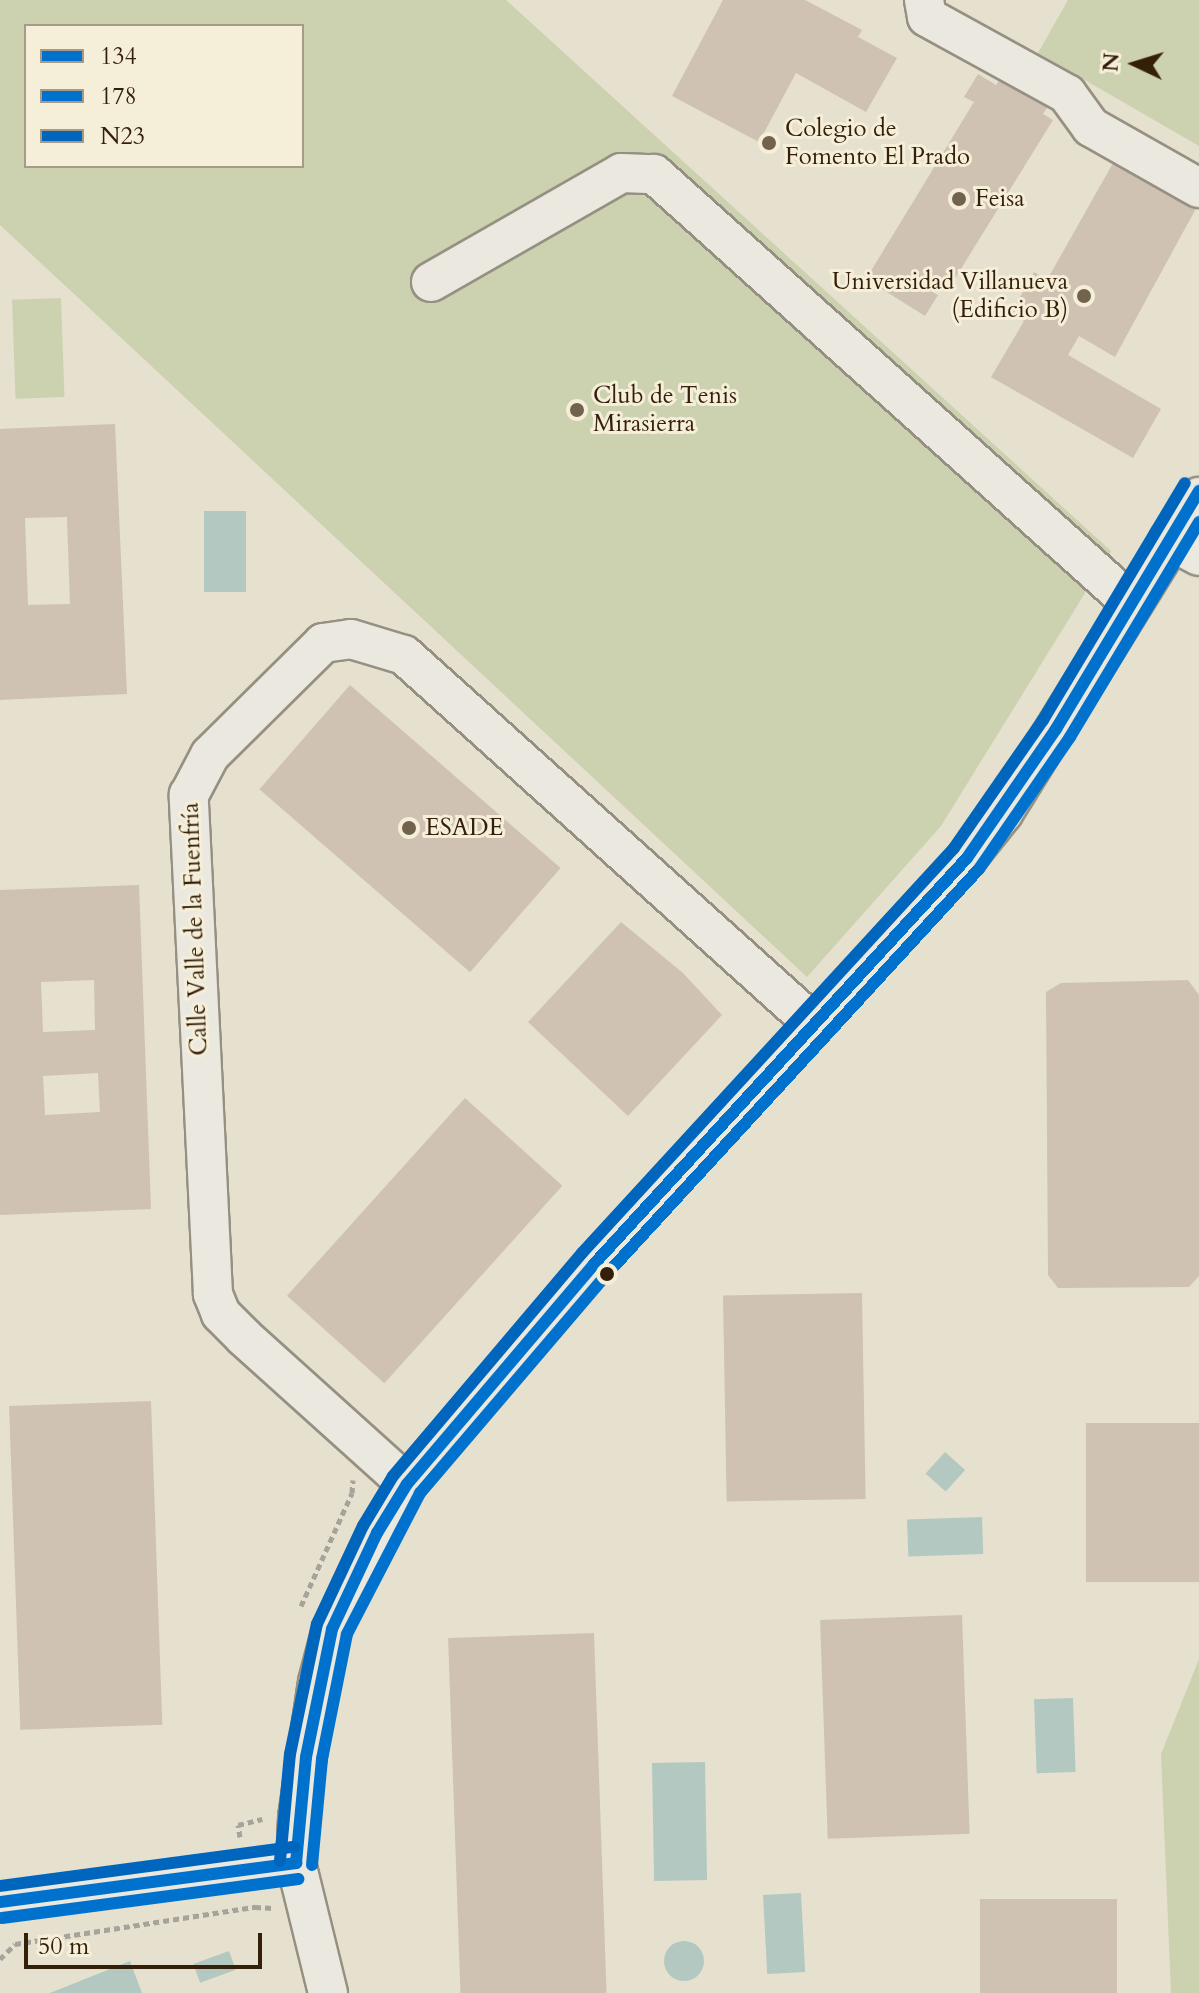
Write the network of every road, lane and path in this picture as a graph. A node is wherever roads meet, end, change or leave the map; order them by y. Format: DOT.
graph roads {
  1 [pos="924,0"];
  2 [pos="1199,188"];
  3 [pos="431,282"];
  4 [pos="1197,498"];
  5 [pos="1184,548"];
  6 [pos="1132,604"];
  7 [pos="814,1024"];
  8 [pos="407,1484"];
  9 [pos="296,1863"];
  10 [pos="0,1902"];
  11 [pos="278,1909"];
  12 [pos="0,1959"];
  13 [pos="328,1993"];
  1 -- 2 [label="street"];
  3 -- 6 [label="street"];
  4 -- 5 [label="street"];
  5 -- 6 [label="street"];
  6 -- 7 [label="street"];
  7 -- 8 [label="street"];
  7 -- 8 [label="street, Calle Valle de la Fuenfría"];
  8 -- 9 [label="street"];
  9 -- 10 [label="street"];
  9 -- 13 [label="street"];
  11 -- 12 [label="path"];
}
